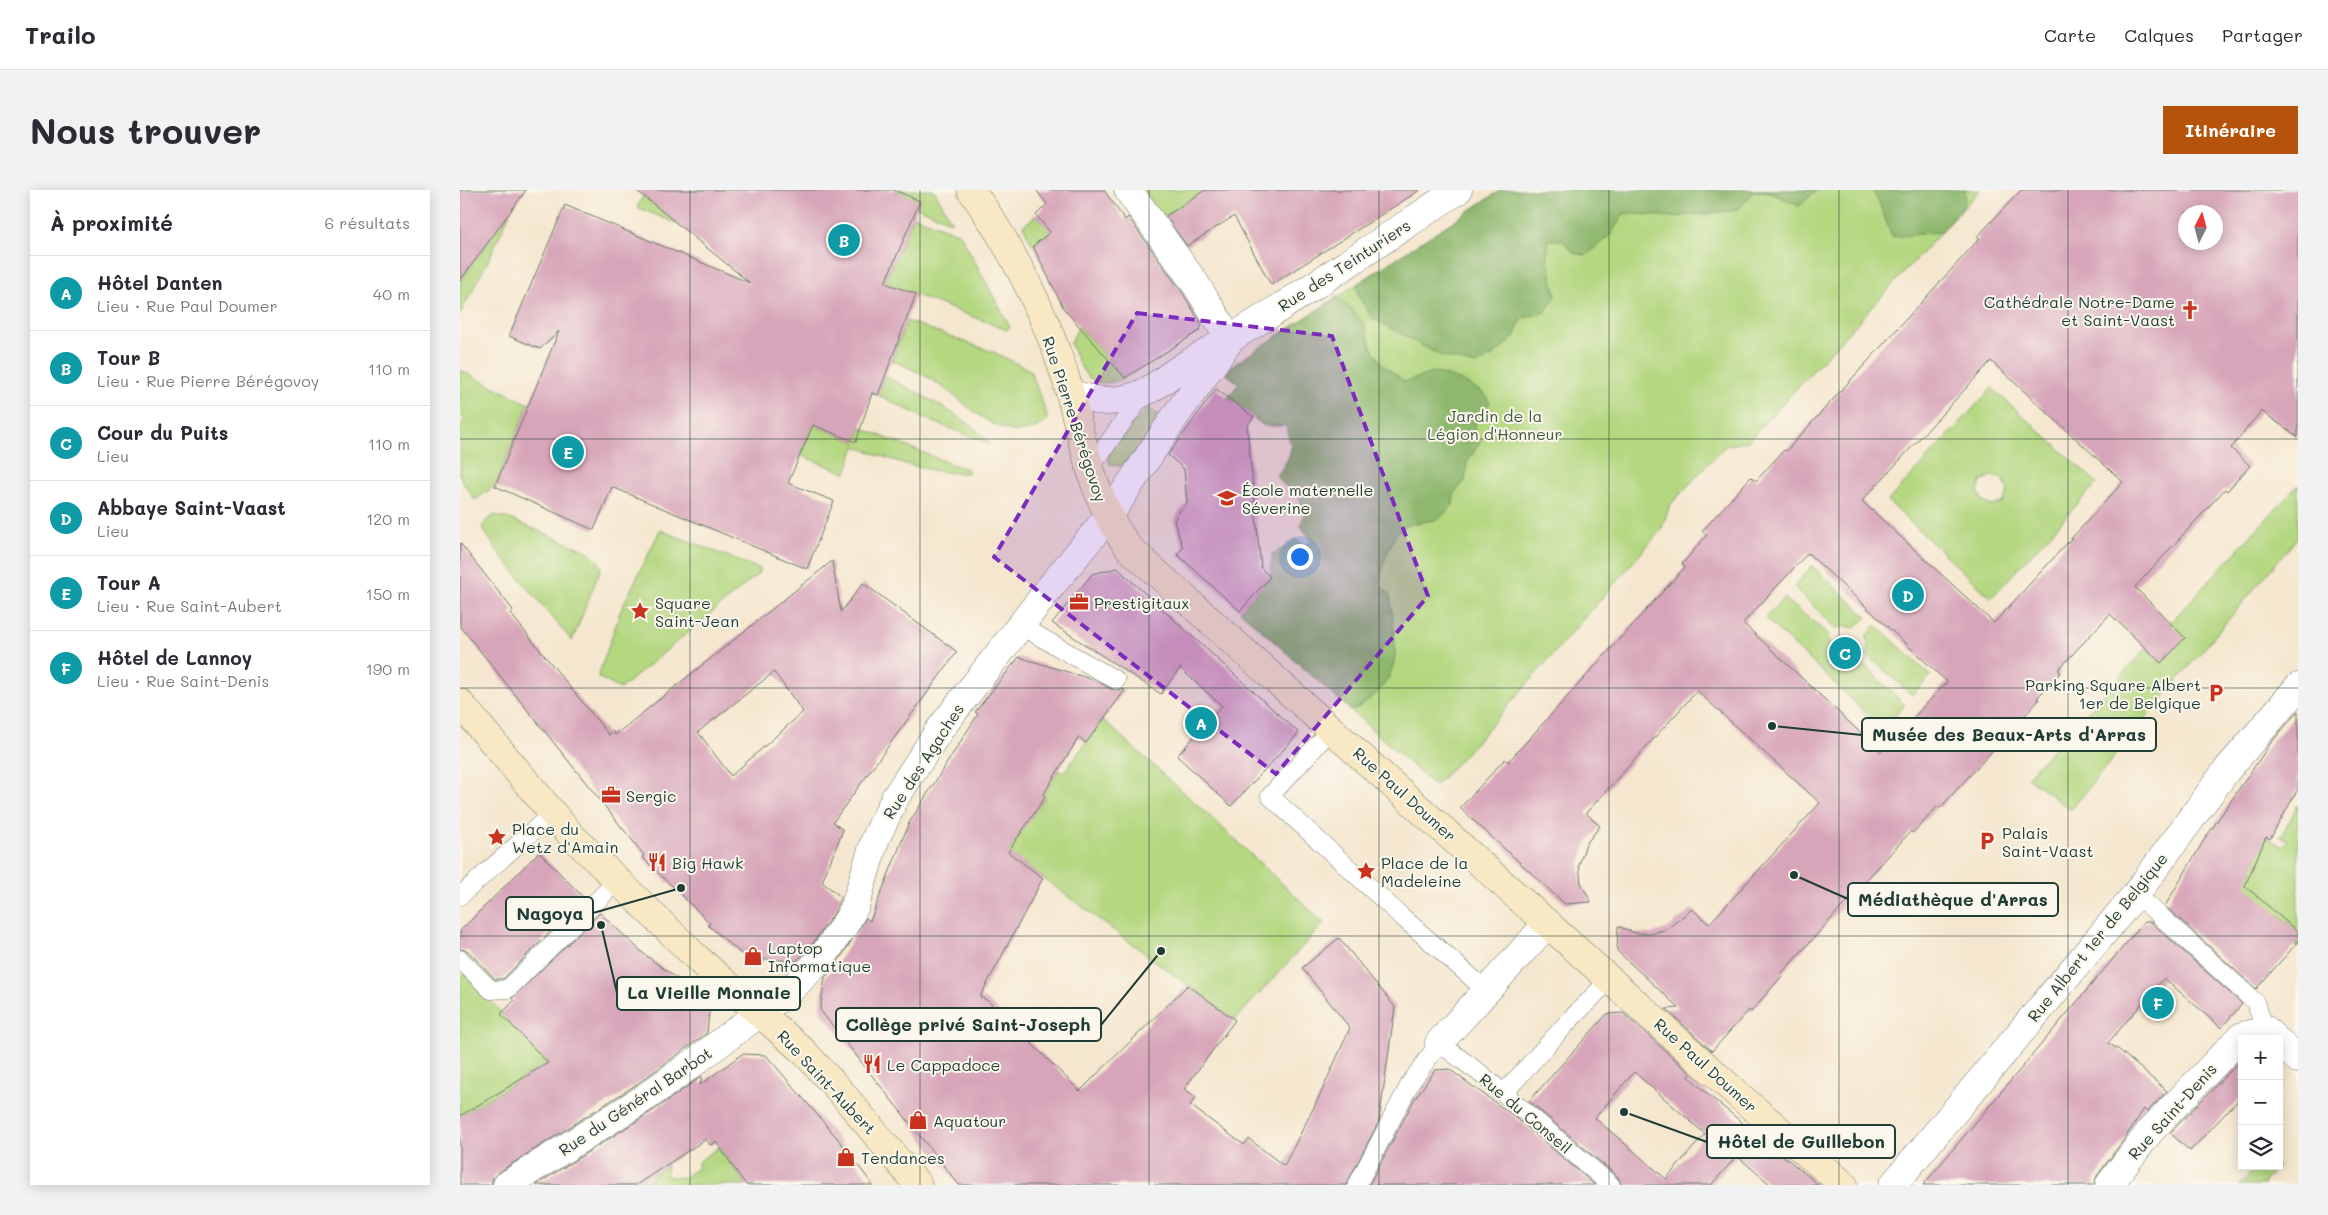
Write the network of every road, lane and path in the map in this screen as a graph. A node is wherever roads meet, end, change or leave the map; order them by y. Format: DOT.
graph roads {
  1 [pos="972,190"];
  2 [pos="1128,190"];
  3 [pos="1458,190"];
  4 [pos="1230,340"];
  5 [pos="1070,393"];
  6 [pos="1144,394"];
  7 [pos="1090,468"];
  8 [pos="1108,517"];
  9 [pos="1021,626"];
  10 [pos="1116,680"];
  11 [pos="2298,687"];
  12 [pos="460,703"];
  13 [pos="1332,729"];
  14 [pos="552,814"];
  15 [pos="616,881"];
  16 [pos="2136,894"];
  17 [pos="460,896"];
  18 [pos="1548,923"];
  19 [pos="460,959"];
  20 [pos="1610,978"];
  21 [pos="1487,991"];
  22 [pos="760,1014"];
  23 [pos="2272,1035"];
  24 [pos="2238,1040"];
  25 [pos="1439,1043"];
  26 [pos="2283,1046"];
  27 [pos="2298,1059"];
  28 [pos="1504,1094"];
  29 [pos="534,1177"];
  30 [pos="507,1185"];
  31 [pos="918,1185"];
  32 [pos="1357,1185"];
  33 [pos="1611,1185"];
  34 [pos="1844,1185"];
  35 [pos="1893,1185"];
  36 [pos="2108,1185"];
  1 -- 5 [label="street, Rue Pierre Bérégovoy"];
  2 -- 4 [label="street"];
  3 -- 4 [label="street, Rue des Teinturiers"];
  4 -- 6 [label="street, Rue des Teinturiers"];
  4 -- 8 [label="street, Rue des Agaches"];
  5 -- 6 [label="street"];
  5 -- 7 [label="street, Rue Pierre Bérégovoy"];
  6 -- 7 [label="lane"];
  7 -- 8 [label="street, Rue Pierre Bérégovoy"];
  8 -- 9 [label="street, Rue des Agaches"];
  8 -- 13 [label="street, Rue Paul Doumer"];
  9 -- 10 [label="lane"];
  9 -- 22 [label="street, Rue des Agaches"];
  11 -- 16 [label="street, Rue Albert 1er de Belgique"];
  12 -- 14 [label="street, Rue Saint-Aubert"];
  13 -- 18 [label="street, Rue Paul Doumer"];
  13 -- 21 [label="lane"];
  14 -- 15 [label="street, Rue Saint-Aubert"];
  14 -- 17 [label="lane"];
  15 -- 19 [label="lane"];
  15 -- 22 [label="street, Rue Saint-Aubert"];
  16 -- 23 [label="lane"];
  16 -- 35 [label="street, Rue Albert 1er de Belgique"];
  18 -- 20 [label="street, Rue Paul Doumer"];
  18 -- 21 [label="street"];
  20 -- 28 [label="lane"];
  20 -- 34 [label="street, Rue Paul Doumer"];
  21 -- 25 [label="street"];
  22 -- 29 [label="street, Rue du Général Barbot"];
  22 -- 31 [label="street, Rue Saint-Aubert"];
  24 -- 36 [label="street, Rue Saint-Denis"];
  25 -- 28 [label="lane, Rue du Conseil"];
  25 -- 32 [label="lane"];
  26 -- 27 [label="street"];
  28 -- 33 [label="lane, Rue du Conseil"];
  29 -- 30 [label="street, Rue du Général Barbot"];
}
